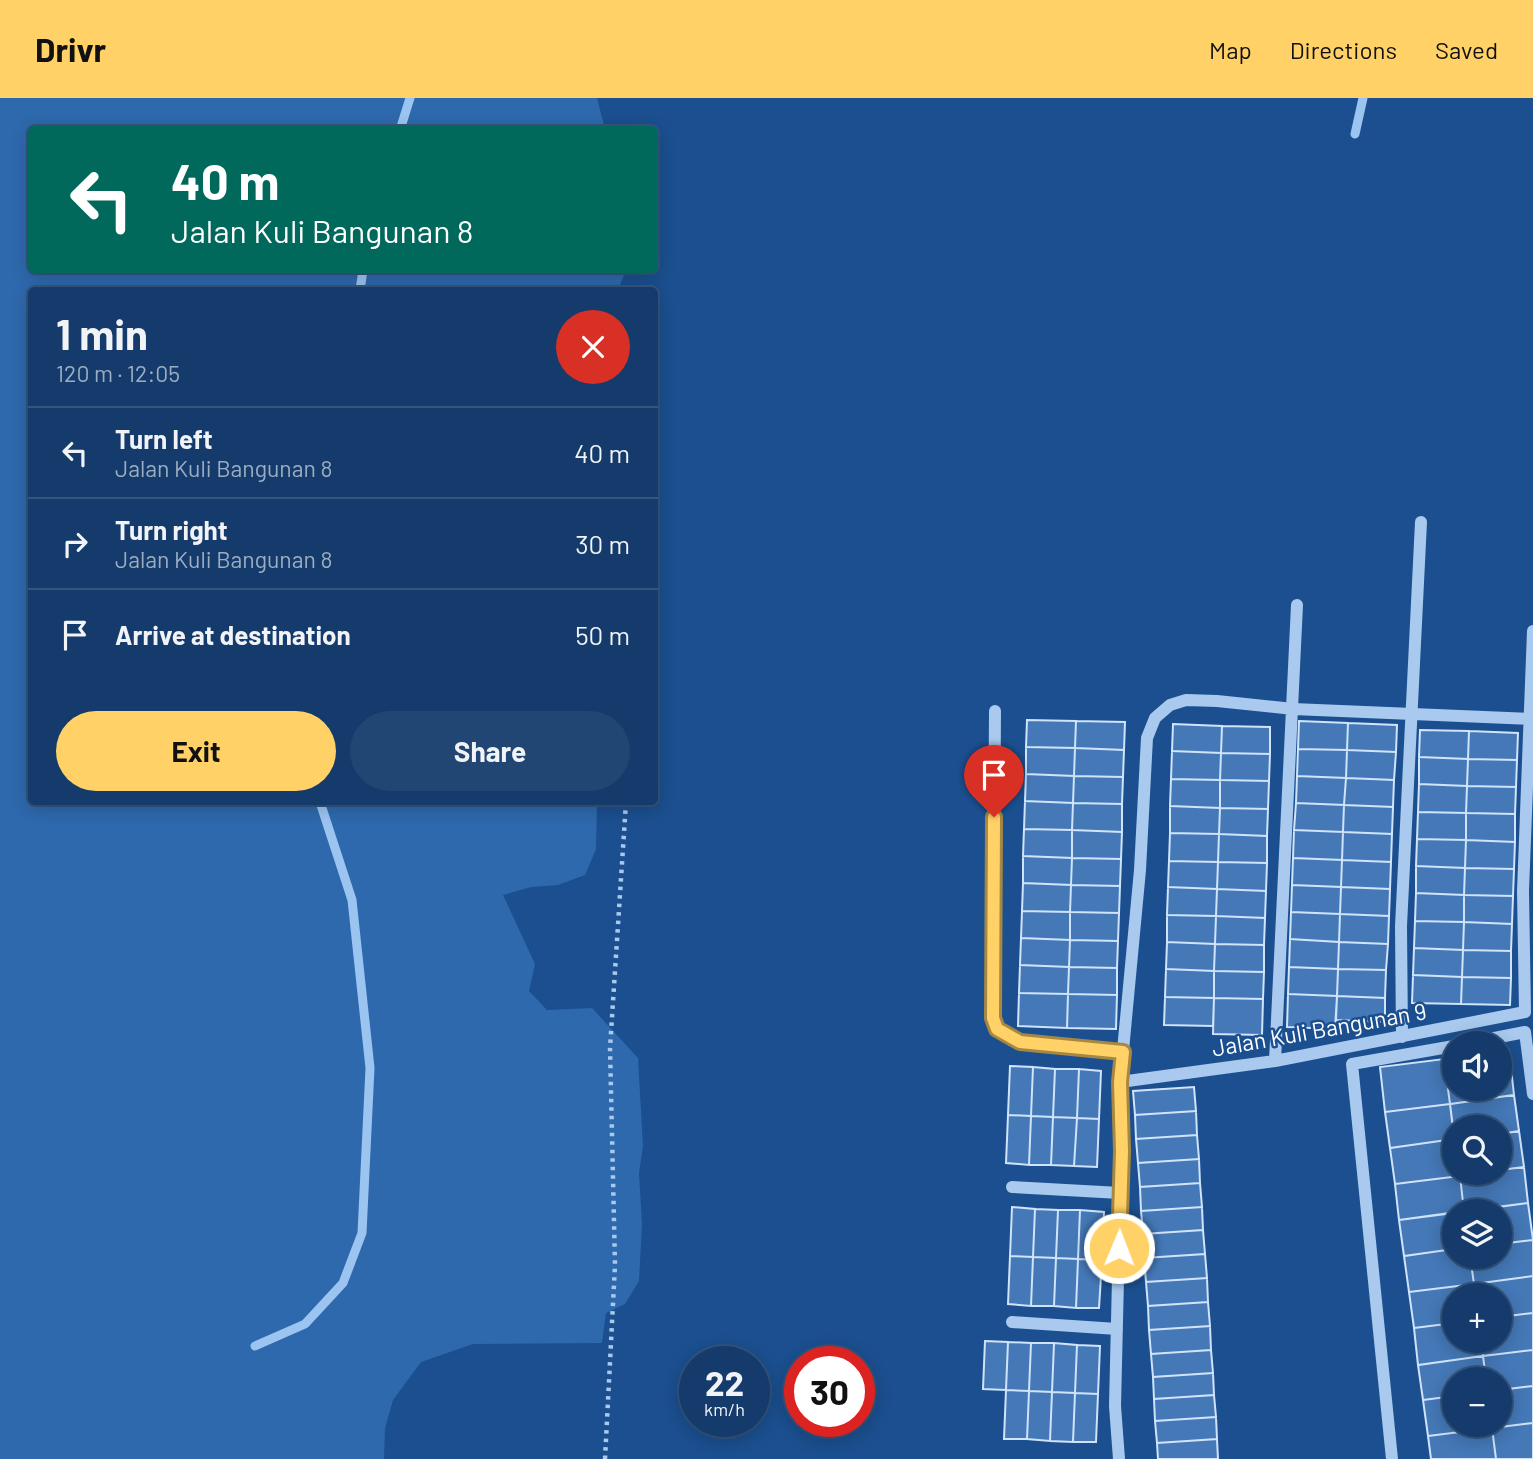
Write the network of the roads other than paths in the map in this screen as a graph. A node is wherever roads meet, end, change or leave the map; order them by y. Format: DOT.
graph roads {
  1 [pos="1421,522"];
  2 [pos="1297,605"];
  3 [pos="1533,631"];
  4 [pos="1293,709"];
  5 [pos="995,710"];
  6 [pos="1410,715"];
  7 [pos="1531,720"];
  8 [pos="1512,1035"];
  9 [pos="1402,1037"];
  10 [pos="1442,1048"];
  11 [pos="1123,1052"];
  12 [pos="1275,1061"];
  13 [pos="1120,1082"];
  14 [pos="1533,1094"];
  15 [pos="1012,1187"];
  16 [pos="1120,1193"];
  17 [pos="1012,1322"];
  18 [pos="1117,1329"];
  19 [pos="1119,1459"];
  20 [pos="1392,1459"];
  1 -- 6 [label="street"];
  2 -- 4 [label="street"];
  3 -- 7 [label="street"];
  4 -- 6 [label="street"];
  4 -- 11 [label="street"];
  4 -- 12 [label="street"];
  5 -- 11 [label="street"];
  6 -- 7 [label="street"];
  6 -- 9 [label="street"];
  7 -- 9 [label="street, Jalan Kuli Bangunan 9"];
  8 -- 14 [label="street"];
  9 -- 12 [label="street, Jalan Kuli Bangunan 9"];
  10 -- 20 [label="street"];
  11 -- 13 [label="street"];
  12 -- 13 [label="street, Jalan Kuli Bangunan 9"];
  13 -- 16 [label="street"];
  15 -- 16 [label="street"];
  16 -- 18 [label="street"];
  17 -- 18 [label="street"];
  18 -- 19 [label="street"];
}
